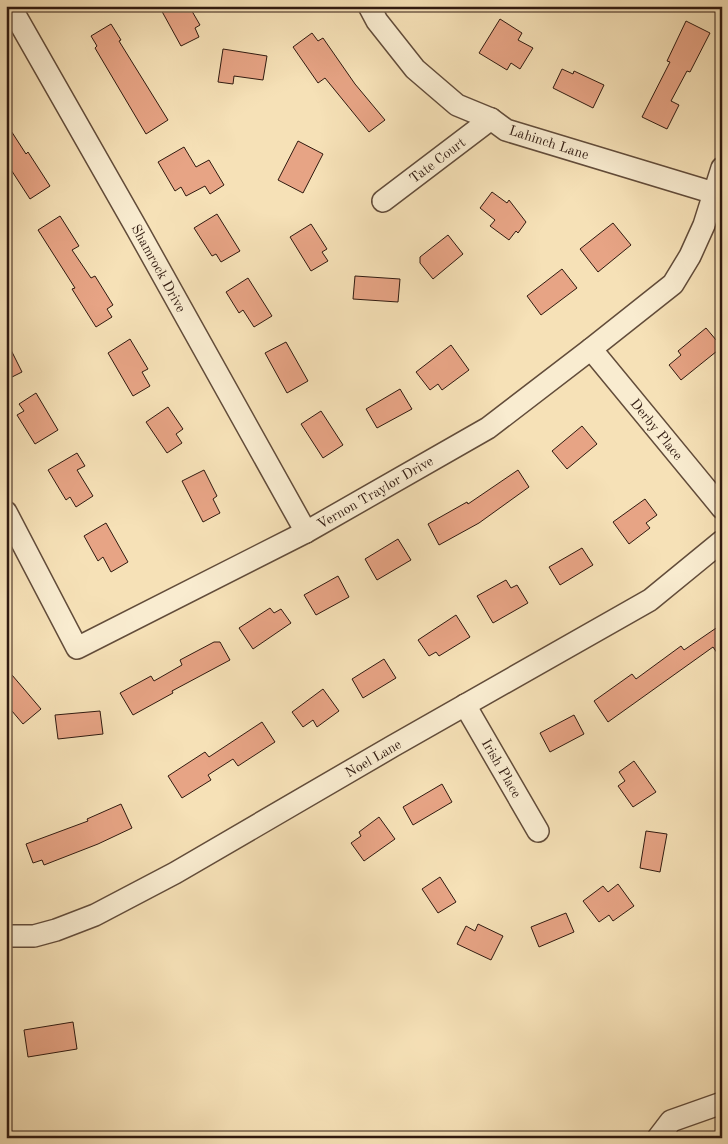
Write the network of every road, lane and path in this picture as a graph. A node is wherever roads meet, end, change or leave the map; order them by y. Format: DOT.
graph roads {
  1 [pos="10,6"];
  2 [pos="369,6"];
  3 [pos="491,119"];
  4 [pos="722,168"];
  5 [pos="714,193"];
  6 [pos="383,201"];
  7 [pos="591,349"];
  8 [pos="722,508"];
  9 [pos="6,512"];
  10 [pos="306,532"];
  11 [pos="722,541"];
  12 [pos="465,705"];
  13 [pos="538,831"];
  14 [pos="6,936"];
  15 [pos="722,1103"];
  16 [pos="658,1138"];
  1 -- 10 [label="street, Shamrock Drive"];
  2 -- 3 [label="street, Lahinch Lane"];
  3 -- 5 [label="street, Lahinch Lane"];
  3 -- 6 [label="street, Tate Court"];
  4 -- 5 [label="street, Vernon Traylor Drive"];
  5 -- 7 [label="street, Vernon Traylor Drive"];
  7 -- 8 [label="street, Derby Place"];
  7 -- 10 [label="street, Vernon Traylor Drive"];
  9 -- 10 [label="street, Vernon Traylor Drive"];
  11 -- 12 [label="street, Noel Lane"];
  12 -- 13 [label="street, Irish Place"];
  12 -- 14 [label="street, Noel Lane"];
  15 -- 16 [label="street"];
}
